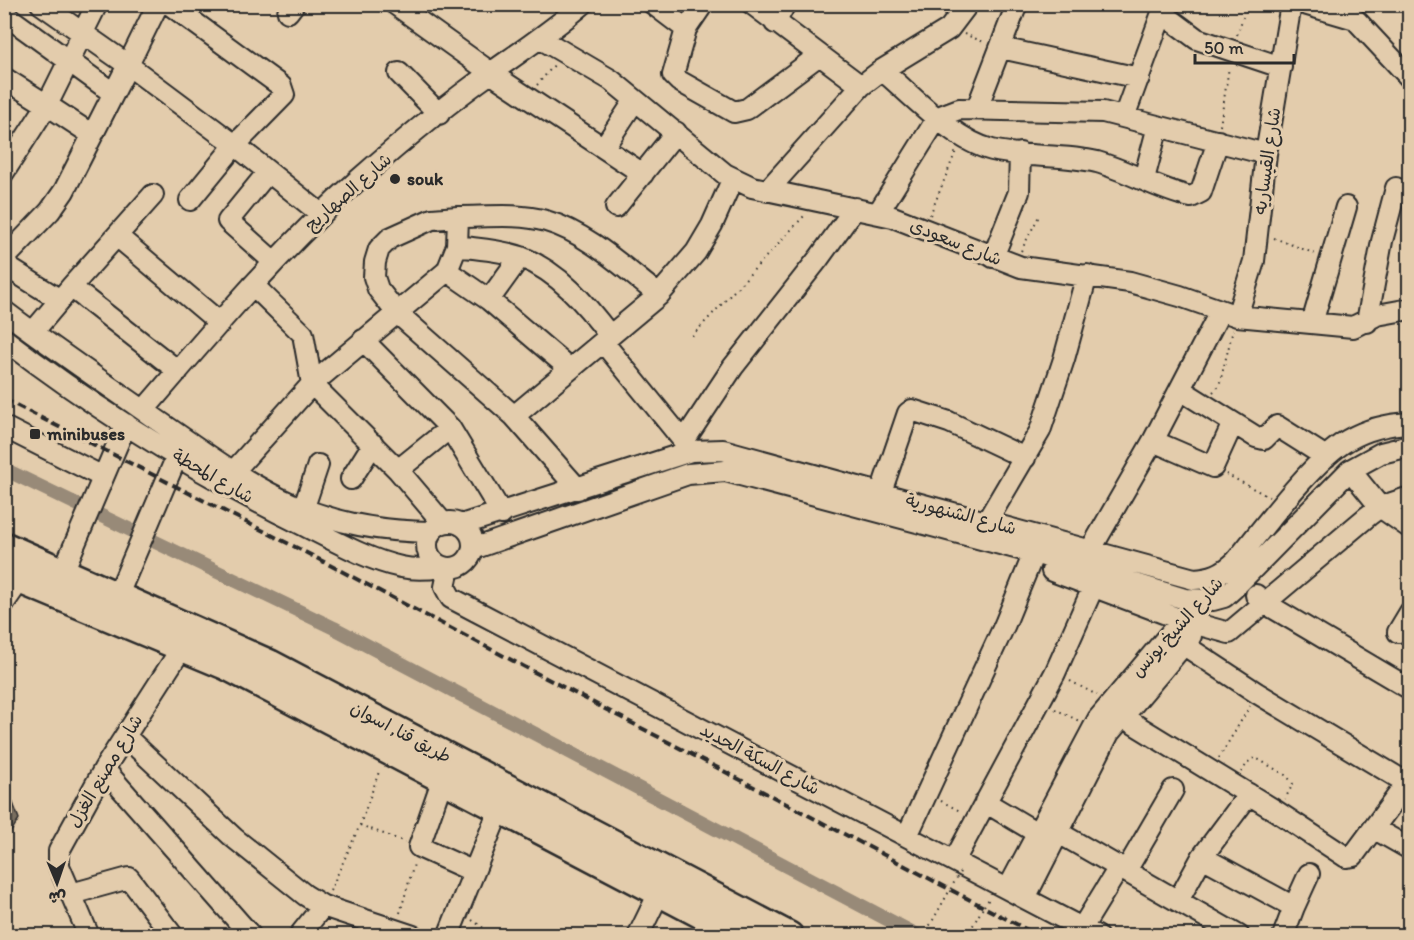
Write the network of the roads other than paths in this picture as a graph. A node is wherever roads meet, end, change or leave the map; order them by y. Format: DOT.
graph roads {
  1 [pos="41,4"];
  2 [pos="97,4"];
  3 [pos="158,4"];
  4 [pos="169,4"];
  5 [pos="395,4"];
  6 [pos="583,4"];
  7 [pos="653,4"];
  8 [pos="703,4"];
  9 [pos="752,4"];
  10 [pos="785,4"];
  11 [pos="968,4"];
  12 [pos="1017,4"];
  13 [pos="1291,4"];
  14 [pos="1304,4"];
  15 [pos="4,14"];
  16 [pos="775,23"];
  17 [pos="686,29"];
  18 [pos="83,32"];
  19 [pos="541,39"];
  20 [pos="1001,48"];
  21 [pos="818,56"];
  22 [pos="68,61"];
  23 [pos="128,65"];
  24 [pos="1281,67"];
  25 [pos="882,70"];
  26 [pos="491,73"];
  27 [pos="399,74"];
  28 [pos="1139,78"];
  29 [pos="1410,78"];
  30 [pos="13,83"];
  31 [pos="861,86"];
  32 [pos="113,93"];
  33 [pos="4,100"];
  34 [pos="634,100"];
  35 [pos="47,105"];
  36 [pos="977,108"];
  37 [pos="439,114"];
  38 [pos="938,117"];
  39 [pos="1124,117"];
  40 [pos="1158,126"];
  41 [pos="676,132"];
  42 [pos="91,134"];
  43 [pos="1218,141"];
  44 [pos="235,145"];
  45 [pos="604,147"];
  46 [pos="1020,153"];
  47 [pos="1266,154"];
  48 [pos="4,172"];
  49 [pos="268,172"];
  50 [pos="643,174"];
  51 [pos="733,178"];
  52 [pos="1144,179"];
  53 [pos="1396,188"];
  54 [pos="767,190"];
  55 [pos="153,195"];
  56 [pos="190,200"];
  57 [pos="616,207"];
  58 [pos="1346,207"];
  59 [pos="855,208"];
  60 [pos="878,213"];
  61 [pos="321,214"];
  62 [pos="458,217"];
  63 [pos="117,236"];
  64 [pos="457,246"];
  65 [pos="520,257"];
  66 [pos="993,257"];
  67 [pos="4,258"];
  68 [pos="274,261"];
  69 [pos="4,265"];
  70 [pos="447,271"];
  71 [pos="1087,274"];
  72 [pos="253,285"];
  73 [pos="65,294"];
  74 [pos="659,295"];
  75 [pos="489,300"];
  76 [pos="1410,309"];
  77 [pos="4,311"];
  78 [pos="396,312"];
  79 [pos="1229,314"];
  80 [pos="1367,322"];
  81 [pos="220,323"];
  82 [pos="1312,323"];
  83 [pos="33,332"];
  84 [pos="4,339"];
  85 [pos="607,339"];
  86 [pos="363,340"];
  87 [pos="570,369"];
  88 [pos="178,371"];
  89 [pos="312,384"];
  90 [pos="1181,390"];
  91 [pos="144,410"];
  92 [pos="514,416"];
  93 [pos="1233,423"];
  94 [pos="1410,423"];
  95 [pos="126,424"];
  96 [pos="4,427"];
  97 [pos="450,428"];
  98 [pos="1153,441"];
  99 [pos="373,444"];
  100 [pos="688,446"];
  101 [pos="1410,446"];
  102 [pos="177,456"];
  103 [pos="1326,457"];
  104 [pos="1026,458"];
  105 [pos="318,465"];
  106 [pos="398,470"];
  107 [pos="1350,470"];
  108 [pos="233,472"];
  109 [pos="103,477"];
  110 [pos="351,479"];
  111 [pos="578,489"];
  112 [pos="881,492"];
  113 [pos="1410,497"];
  114 [pos="1380,507"];
  115 [pos="303,510"];
  116 [pos="502,514"];
  117 [pos="987,521"];
  118 [pos="445,527"];
  119 [pos="1410,528"];
  120 [pos="4,546"];
  121 [pos="472,549"];
  122 [pos="1091,549"];
  123 [pos="1032,558"];
  124 [pos="445,568"];
  125 [pos="1224,572"];
  126 [pos="62,573"];
  127 [pos="12,576"];
  128 [pos="1097,579"];
  129 [pos="117,597"];
  130 [pos="1224,597"];
  131 [pos="1260,599"];
  132 [pos="1199,600"];
  133 [pos="4,603"];
  134 [pos="1410,612"];
  135 [pos="1191,622"];
  136 [pos="1398,632"];
  137 [pos="1184,645"];
  138 [pos="183,646"];
  139 [pos="1410,689"];
  140 [pos="1116,709"];
  141 [pos="124,736"];
  142 [pos="104,769"];
  143 [pos="443,778"];
  144 [pos="1408,781"];
  145 [pos="1241,789"];
  146 [pos="1173,790"];
  147 [pos="500,807"];
  148 [pos="981,811"];
  149 [pos="1374,829"];
  150 [pos="1059,833"];
  151 [pos="1039,834"];
  152 [pos="907,836"];
  153 [pos="1410,849"];
  154 [pos="1202,857"];
  155 [pos="957,866"];
  156 [pos="1124,867"];
  157 [pos="472,871"];
  158 [pos="1309,874"];
  159 [pos="660,891"];
  160 [pos="1016,893"];
  161 [pos="71,894"];
  162 [pos="1179,899"];
  163 [pos="323,906"];
  164 [pos="1294,907"];
  165 [pos="363,928"];
  166 [pos="404,932"];
  167 [pos="1089,932"];
  168 [pos="90,936"];
  169 [pos="173,936"];
  170 [pos="251,936"];
  171 [pos="299,936"];
  172 [pos="448,936"];
  173 [pos="638,936"];
  174 [pos="743,936"];
  175 [pos="789,936"];
  176 [pos="1239,936"];
  177 [pos="1283,936"];
  1 -- 18 [label="street"];
  2 -- 18 [label="street"];
  3 -- 23 [label="street"];
  4 -- 44 [label="street"];
  5 -- 26 [label="street"];
  6 -- 19 [label="street, شارع الصهاريج"];
  7 -- 17 [label="street"];
  8 -- 17 [label="street"];
  9 -- 16 [label="street"];
  10 -- 16 [label="street"];
  11 -- 25 [label="street"];
  12 -- 20 [label="street"];
  13 -- 24 [label="street, شارع القيساريه"];
  14 -- 29 [label="street"];
  15 -- 22 [label="street"];
  16 -- 21 [label="street"];
  17 -- 21 [label="street"];
  18 -- 22 [label="street"];
  18 -- 23 [label="street"];
  19 -- 26 [label="street, شارع الصهاريج"];
  19 -- 34 [label="street, شارع سعودى"];
  20 -- 28 [label="street"];
  20 -- 36 [label="street"];
  21 -- 31 [label="street"];
  22 -- 32 [label="street"];
  22 -- 35 [label="street"];
  23 -- 32 [label="street"];
  23 -- 44 [label="street"];
  24 -- 28 [label="street"];
  24 -- 47 [label="street, شارع القيساريه"];
  25 -- 31 [label="street"];
  25 -- 38 [label="street"];
  26 -- 37 [label="street, شارع الصهاريج"];
  26 -- 45 [label="street"];
  27 -- 37 [label="street"];
  28 -- 39 [label="street"];
  30 -- 33 [label="street"];
  30 -- 35 [label="street"];
  31 -- 54 [label="street"];
  32 -- 42 [label="street"];
  34 -- 41 [label="street, شارع سعودى"];
  34 -- 45 [label="street"];
  35 -- 42 [label="street"];
  35 -- 48 [label="street"];
  36 -- 38 [label="street"];
  36 -- 39 [label="street"];
  37 -- 61 [label="street, شارع الصهاريج"];
  38 -- 46 [label="street"];
  38 -- 60 [label="street"];
  39 -- 40 [label="street"];
  40 -- 43 [label="street"];
  40 -- 52 [label="street"];
  41 -- 50 [label="street"];
  41 -- 51 [label="street, شارع سعودى"];
  42 -- 67 [label="street"];
  43 -- 47 [label="street"];
  43 -- 52 [label="street"];
  44 -- 49 [label="street"];
  44 -- 56 [label="street"];
  45 -- 50 [label="street"];
  46 -- 52 [label="street"];
  46 -- 66 [label="street"];
  47 -- 79 [label="street, شارع القيساريه"];
  49 -- 61 [label="street"];
  49 -- 68 [label="street"];
  50 -- 57 [label="street"];
  51 -- 54 [label="street, شارع سعودى"];
  51 -- 74 [label="street"];
  53 -- 80 [label="street"];
  54 -- 59 [label="street, شارع سعودى"];
  55 -- 63 [label="street"];
  58 -- 82 [label="street"];
  59 -- 60 [label="street, شارع سعودى"];
  59 -- 100 [label="street"];
  60 -- 66 [label="street, شارع سعودى"];
  61 -- 68 [label="street, شارع الصهاريج"];
  62 -- 64 [label="street"];
  62 -- 74 [label="street"];
  62 -- 78 [label="street"];
  63 -- 73 [label="street"];
  63 -- 81 [label="street"];
  64 -- 65 [label="street"];
  64 -- 70 [label="street"];
  65 -- 75 [label="street"];
  65 -- 85 [label="street"];
  66 -- 71 [label="street, شارع سعودى"];
  68 -- 72 [label="street, شارع الصهاريج"];
  69 -- 73 [label="street"];
  70 -- 75 [label="street"];
  70 -- 78 [label="street"];
  71 -- 79 [label="street, شارع سعودى"];
  71 -- 104 [label="street"];
  72 -- 81 [label="street, شارع الصهاريج"];
  72 -- 89 [label="street"];
  73 -- 83 [label="street"];
  73 -- 88 [label="street"];
  74 -- 85 [label="street"];
  75 -- 87 [label="street"];
  76 -- 80 [label="street, شارع سعودى"];
  77 -- 83 [label="street, شارع المحطة"];
  78 -- 86 [label="street"];
  78 -- 92 [label="street"];
  79 -- 82 [label="street, شارع سعودى"];
  79 -- 90 [label="street, شارع القيساريه"];
  80 -- 82 [label="street, شارع سعودى"];
  81 -- 88 [label="street, شارع الصهاريج"];
  83 -- 91 [label="street, شارع المحطة"];
  84 -- 95 [label="street, شارع المحطة"];
  85 -- 87 [label="street"];
  85 -- 100 [label="street"];
  86 -- 89 [label="street"];
  86 -- 97 [label="street"];
  87 -- 92 [label="street"];
  88 -- 91 [label="street, شارع الصهاريج"];
  89 -- 99 [label="street"];
  89 -- 108 [label="street"];
  90 -- 93 [label="street"];
  90 -- 98 [label="street, شارع القيساريه"];
  91 -- 108 [label="street, شارع المحطة"];
  92 -- 111 [label="street"];
  93 -- 98 [label="street"];
  93 -- 103 [label="street"];
  94 -- 103 [label="street"];
  95 -- 102 [label="street, شارع المحطة"];
  95 -- 109 [label="street"];
  96 -- 109 [label="street"];
  97 -- 106 [label="street"];
  97 -- 116 [label="street"];
  98 -- 122 [label="street, شارع القيساريه"];
  99 -- 106 [label="street"];
  99 -- 110 [label="street"];
  100 -- 111 [label="street, شارع الشنهورية"];
  100 -- 112 [label="street, شارع الشنهورية"];
  101 -- 107 [label="street"];
  102 -- 124 [label="street, شارع المحطة"];
  102 -- 129 [label="street"];
  103 -- 125 [label="street"];
  104 -- 112 [label="street"];
  104 -- 117 [label="street"];
  105 -- 115 [label="street"];
  106 -- 118 [label="street"];
  107 -- 114 [label="street"];
  107 -- 130 [label="street"];
  108 -- 115 [label="street, شارع المحطة"];
  109 -- 126 [label="street"];
  111 -- 116 [label="street, شارع الشنهورية"];
  112 -- 117 [label="street, شارع الشنهورية"];
  113 -- 114 [label="street"];
  114 -- 119 [label="street"];
  114 -- 131 [label="street"];
  115 -- 118 [label="street, شارع المحطة"];
  116 -- 118 [label="street, شارع الشنهورية"];
  117 -- 122 [label="street, شارع الشنهورية"];
  118 -- 121 [label="street"];
  118 -- 124 [label="street"];
  120 -- 126 [label="highway, طريق قنا, اسوان"];
  121 -- 123 [label="street, شارع الشنهورية"];
  121 -- 124 [label="street"];
  122 -- 125 [label="street, شارع الشنهورية"];
  123 -- 128 [label="street, شارع الشنهورية"];
  123 -- 152 [label="street"];
  124 -- 152 [label="street, شارع السكة الحديد"];
  125 -- 130 [label="street, شارع الشيخ يونس"];
  125 -- 132 [label="street, شارع الشيخ يونس"];
  126 -- 129 [label="highway, طريق قنا, اسوان"];
  127 -- 133 [label="street"];
  127 -- 138 [label="highway, طريق قنا, اسوان"];
  128 -- 132 [label="street, شارع الشنهورية"];
  128 -- 135 [label="street"];
  128 -- 148 [label="street"];
  129 -- 175 [label="highway, طريق قنا, اسوان"];
  130 -- 132 [label="street, شارع الشنهورية"];
  130 -- 135 [label="street, شارع الشيخ يونس"];
  131 -- 135 [label="street"];
  131 -- 139 [label="street"];
  132 -- 135 [label="street, شارع الشيخ يونس"];
  134 -- 136 [label="street"];
  135 -- 137 [label="street, شارع الشيخ يونس"];
  135 -- 140 [label="street, شارع الشيخ يونس"];
  137 -- 140 [label="street, شارع الشيخ يونس"];
  137 -- 144 [label="street"];
  138 -- 141 [label="street, شارع مصنع الغزل"];
  138 -- 143 [label="highway, طريق قنا, اسوان"];
  140 -- 145 [label="street"];
  140 -- 150 [label="street, شارع الشيخ يونس"];
  140 -- 151 [label="street, شارع الشيخ يونس"];
  141 -- 142 [label="street, شارع مصنع الغزل"];
  141 -- 163 [label="street"];
  142 -- 161 [label="street, شارع مصنع الغزل"];
  142 -- 170 [label="street"];
  143 -- 147 [label="highway, طريق قنا, اسوان"];
  143 -- 157 [label="street"];
  144 -- 149 [label="street"];
  145 -- 149 [label="street"];
  145 -- 154 [label="street"];
  146 -- 156 [label="street"];
  147 -- 157 [label="street"];
  147 -- 159 [label="highway, طريق قنا, اسوان"];
  148 -- 151 [label="street"];
  148 -- 155 [label="street"];
  149 -- 153 [label="street"];
  150 -- 156 [label="street"];
  150 -- 160 [label="street, شارع الشيخ يونس"];
  151 -- 160 [label="street, شارع الشيخ يونس"];
  152 -- 155 [label="street, شارع السكة الحديد"];
  154 -- 162 [label="street"];
  154 -- 164 [label="street"];
  155 -- 160 [label="street, شارع السكة الحديد"];
  156 -- 162 [label="street"];
  156 -- 167 [label="street"];
  157 -- 172 [label="street"];
  158 -- 164 [label="street"];
  159 -- 173 [label="street"];
  159 -- 174 [label="highway, طريق قنا, اسوان"];
  160 -- 167 [label="street, شارع السكة الحديد"];
  161 -- 168 [label="street, شارع مصنع الغزل"];
  161 -- 169 [label="street"];
  162 -- 176 [label="street"];
  163 -- 165 [label="street"];
  163 -- 171 [label="street"];
  164 -- 177 [label="street"];
  165 -- 166 [label="street"];
}
